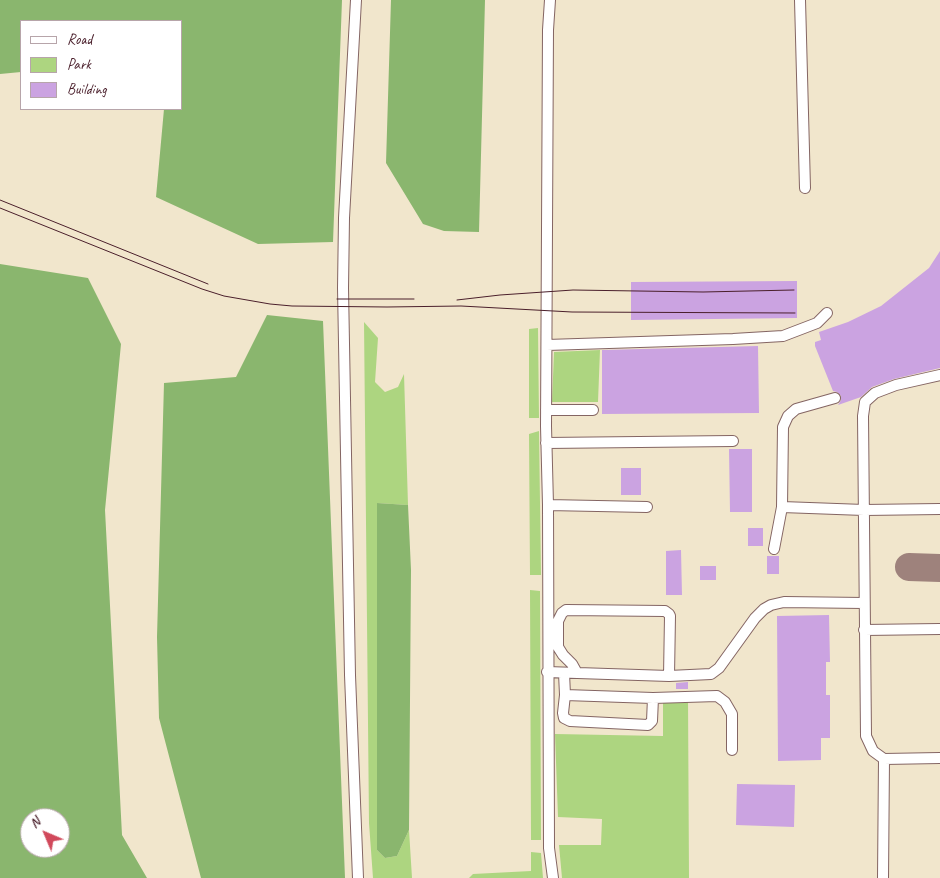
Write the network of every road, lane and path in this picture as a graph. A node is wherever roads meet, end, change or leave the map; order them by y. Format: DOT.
graph roads {
  1 [pos="356,0"];
  2 [pos="544,0"];
  3 [pos="550,0"];
  4 [pos="800,0"];
  5 [pos="548,30"];
  6 [pos="806,188"];
  7 [pos="826,313"];
  8 [pos="547,345"];
  9 [pos="940,375"];
  10 [pos="834,398"];
  11 [pos="546,410"];
  12 [pos="593,410"];
  13 [pos="733,441"];
  14 [pos="546,443"];
  15 [pos="548,505"];
  16 [pos="647,507"];
  17 [pos="782,507"];
  18 [pos="940,509"];
  19 [pos="864,510"];
  20 [pos="774,549"];
  21 [pos="864,603"];
  22 [pos="940,629"];
  23 [pos="864,630"];
  24 [pos="547,672"];
  25 [pos="564,673"];
  26 [pos="577,673"];
  27 [pos="669,676"];
  28 [pos="565,695"];
  29 [pos="653,698"];
  30 [pos="732,750"];
  31 [pos="940,758"];
  32 [pos="884,759"];
  33 [pos="358,878"];
  34 [pos="553,878"];
  35 [pos="883,878"];
  1 -- 33 [label="lane"];
  2 -- 5 [label="lane"];
  3 -- 5 [label="lane"];
  4 -- 6 [label="lane"];
  5 -- 8 [label="lane"];
  7 -- 8 [label="lane"];
  8 -- 11 [label="lane"];
  9 -- 19 [label="lane"];
  10 -- 17 [label="lane"];
  11 -- 12 [label="lane"];
  11 -- 14 [label="lane"];
  13 -- 14 [label="lane"];
  14 -- 15 [label="lane"];
  15 -- 16 [label="lane"];
  15 -- 24 [label="lane"];
  17 -- 19 [label="lane"];
  17 -- 20 [label="lane"];
  18 -- 19 [label="lane"];
  19 -- 21 [label="lane"];
  21 -- 23 [label="lane"];
  21 -- 27 [label="lane"];
  22 -- 23 [label="lane"];
  23 -- 32 [label="lane"];
  24 -- 25 [label="lane"];
  24 -- 34 [label="lane"];
  25 -- 26 [label="lane"];
  25 -- 28 [label="lane"];
  26 -- 27 [label="lane"];
  26 -- 27 [label="lane"];
  28 -- 29 [label="lane"];
  28 -- 29 [label="lane"];
  29 -- 30 [label="lane"];
  31 -- 32 [label="lane"];
  32 -- 35 [label="lane"];
}
